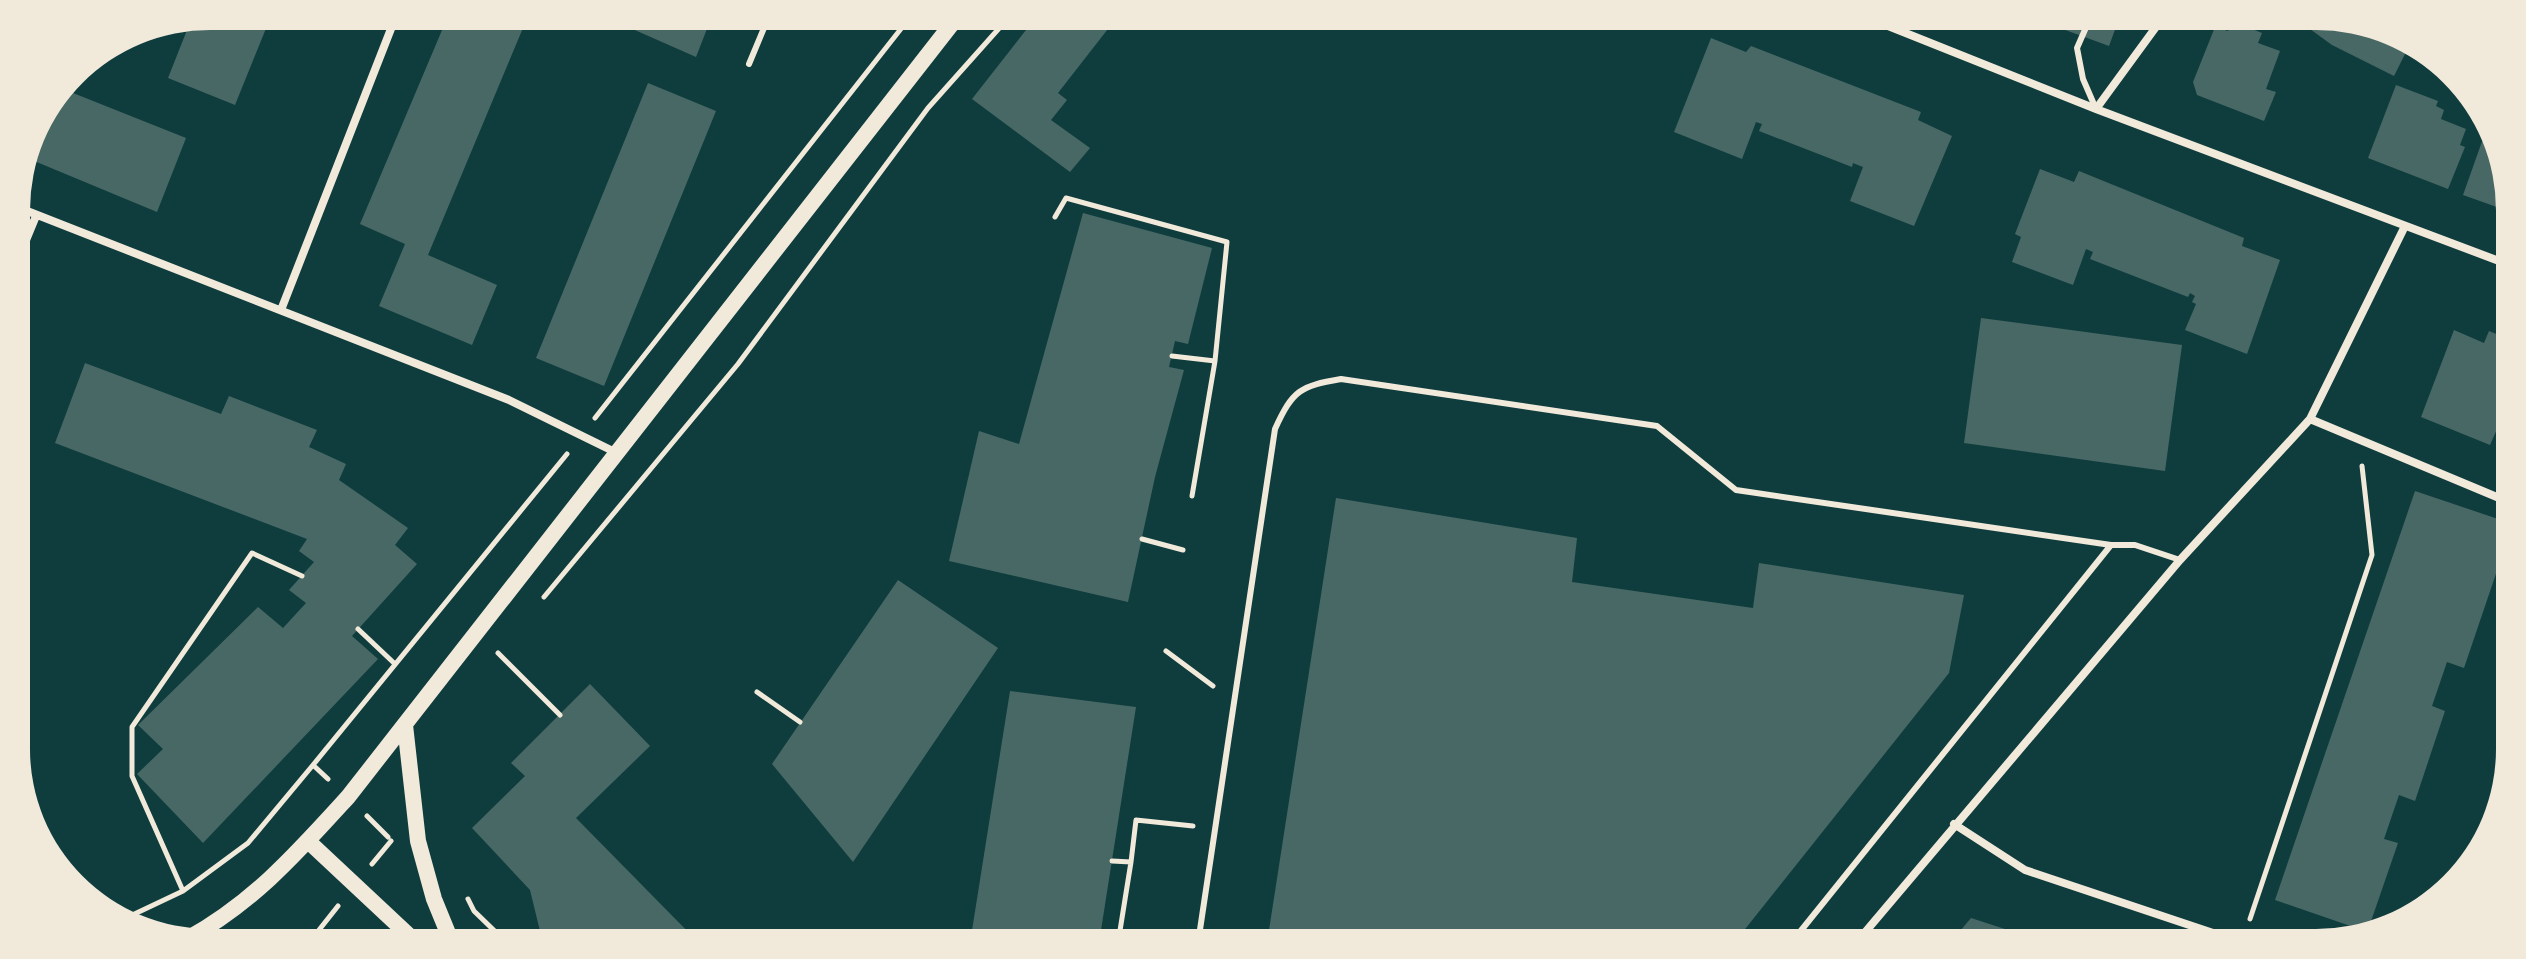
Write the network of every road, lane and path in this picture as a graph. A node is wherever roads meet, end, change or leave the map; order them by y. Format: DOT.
graph roads {
  1 [pos="391,30"];
  2 [pos="763,30"];
  3 [pos="900,30"];
  4 [pos="947,30"];
  5 [pos="998,30"];
  6 [pos="1898,30"];
  7 [pos="2085,30"];
  8 [pos="2154,30"];
  9 [pos="749,64"];
  10 [pos="2096,109"];
  11 [pos="30,213"];
  12 [pos="36,216"];
  13 [pos="1055,217"];
  14 [pos="2405,226"];
  15 [pos="30,231"];
  16 [pos="2496,260"];
  17 [pos="281,310"];
  18 [pos="1172,356"];
  19 [pos="1215,361"];
  20 [pos="2310,419"];
  21 [pos="582,435"];
  22 [pos="2360,441"];
  23 [pos="617,453"];
  24 [pos="1192,496"];
  25 [pos="2496,497"];
  26 [pos="1142,539"];
  27 [pos="2111,545"];
  28 [pos="1183,550"];
  29 [pos="2180,560"];
  30 [pos="302,576"];
  31 [pos="538,605"];
  32 [pos="358,629"];
  33 [pos="508,641"];
  34 [pos="1166,651"];
  35 [pos="498,653"];
  36 [pos="395,664"];
  37 [pos="489,665"];
  38 [pos="757,692"];
  39 [pos="1234,701"];
  40 [pos="560,715"];
  41 [pos="800,722"];
  42 [pos="405,725"];
  43 [pos="313,765"];
  44 [pos="1954,824"];
  45 [pos="1215,828"];
  46 [pos="308,841"];
  47 [pos="1112,861"];
  48 [pos="1131,862"];
  49 [pos="183,891"];
  50 [pos="467,897"];
  51 [pos="206,929"];
  52 [pos="402,929"];
  53 [pos="446,929"];
  54 [pos="493,929"];
  55 [pos="1120,929"];
  56 [pos="1200,929"];
  57 [pos="1802,929"];
  58 [pos="1868,929"];
  59 [pos="2203,929"];
  60 [pos="2246,929"];
  1 -- 17 [label="street"];
  2 -- 9 [label="lane"];
  3 -- 21 [label="path"];
  4 -- 23 [label="main road"];
  5 -- 31 [label="path"];
  6 -- 10 [label="street"];
  7 -- 10 [label="lane"];
  8 -- 10 [label="street"];
  10 -- 14 [label="street"];
  11 -- 12 [label="street"];
  12 -- 15 [label="street"];
  12 -- 17 [label="street"];
  13 -- 19 [label="path"];
  14 -- 16 [label="street"];
  14 -- 20 [label="street"];
  17 -- 21 [label="street"];
  18 -- 19 [label="path"];
  19 -- 24 [label="path"];
  20 -- 22 [label="street"];
  20 -- 29 [label="street"];
  21 -- 23 [label="street"];
  21 -- 36 [label="path"];
  22 -- 25 [label="street"];
  22 -- 60 [label="path"];
  23 -- 42 [label="main road"];
  26 -- 28 [label="path"];
  27 -- 29 [label="lane"];
  27 -- 39 [label="lane"];
  27 -- 57 [label="lane"];
  29 -- 44 [label="street"];
  30 -- 49 [label="path"];
  32 -- 36 [label="path"];
  33 -- 35 [label="path"];
  34 -- 39 [label="path"];
  35 -- 37 [label="path"];
  35 -- 40 [label="path"];
  36 -- 43 [label="path"];
  38 -- 41 [label="path"];
  39 -- 45 [label="lane"];
  42 -- 46 [label="main road"];
  42 -- 53 [label="main road"];
  44 -- 58 [label="street"];
  44 -- 59 [label="street"];
  45 -- 48 [label="path"];
  45 -- 56 [label="lane"];
  46 -- 51 [label="main road"];
  46 -- 52 [label="main road"];
  47 -- 48 [label="path"];
  48 -- 55 [label="path"];
  50 -- 54 [label="path"];
}
